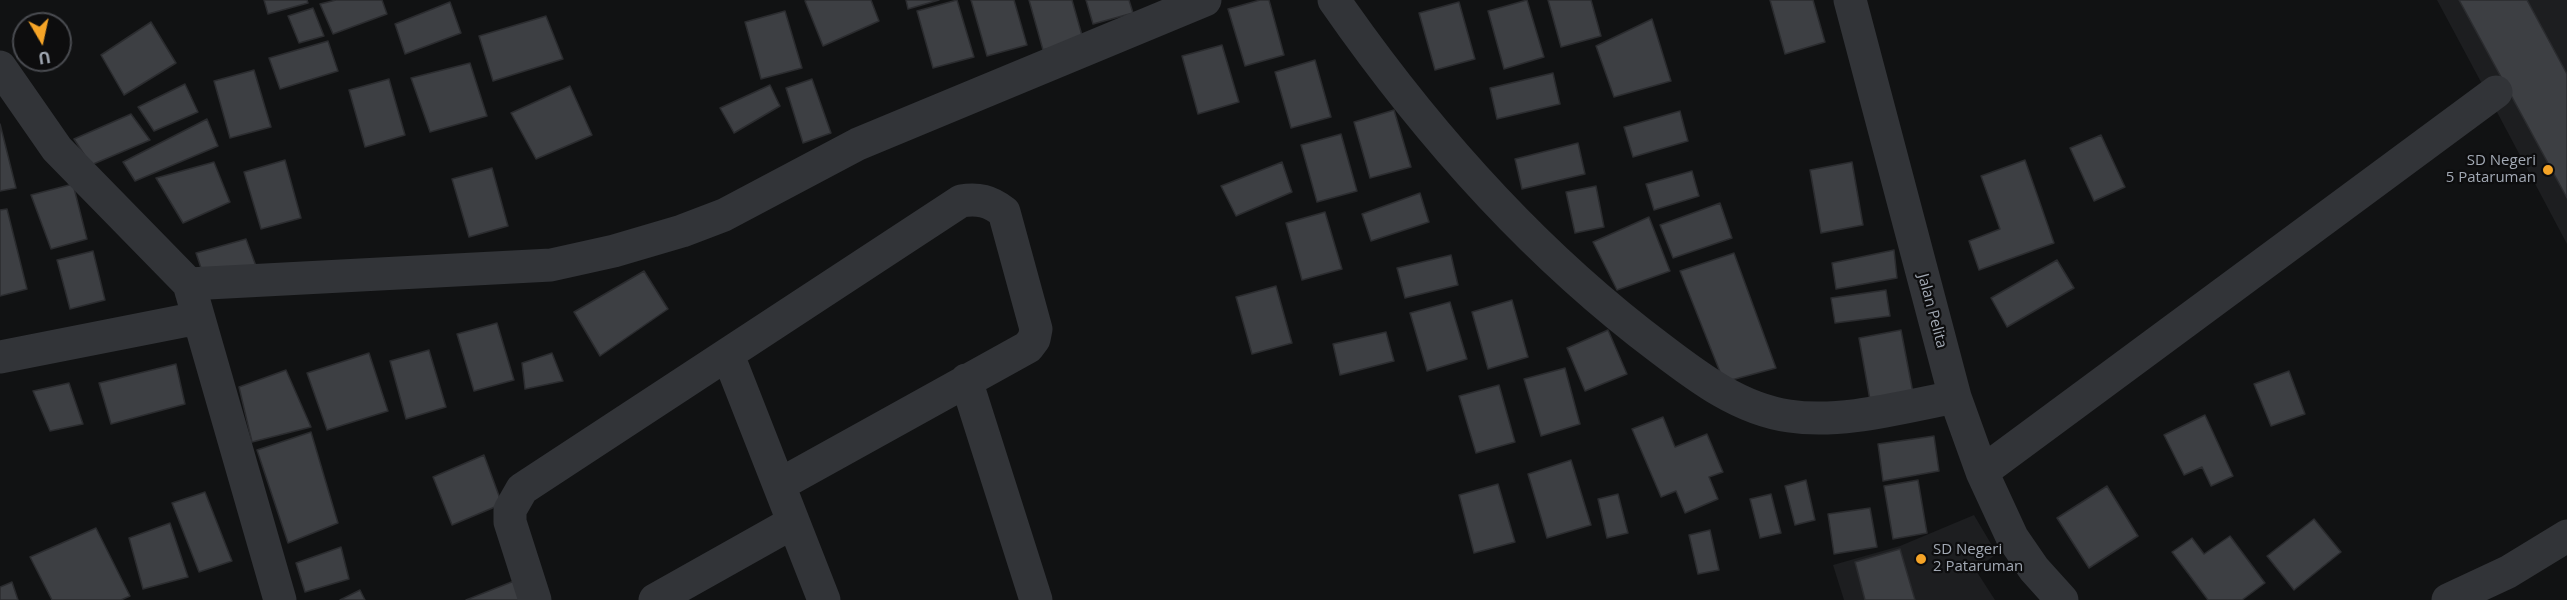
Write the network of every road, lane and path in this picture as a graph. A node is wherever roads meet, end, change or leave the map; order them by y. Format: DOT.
graph roads {
  1 [pos="1205,0"];
  2 [pos="1334,0"];
  3 [pos="1850,0"];
  4 [pos="0,67"];
  5 [pos="2496,92"];
  6 [pos="189,284"];
  7 [pos="198,318"];
  8 [pos="728,355"];
  9 [pos="0,357"];
  10 [pos="966,380"];
  11 [pos="1955,397"];
  12 [pos="1982,472"];
  13 [pos="779,485"];
  14 [pos="792,523"];
  15 [pos="2567,536"];
  16 [pos="280,600"];
  17 [pos="535,600"];
  18 [pos="655,600"];
  19 [pos="824,600"];
  20 [pos="1036,600"];
  21 [pos="2062,600"];
  22 [pos="2448,600"];
  1 -- 6 [label="street"];
  2 -- 11 [label="street"];
  3 -- 11 [label="street, Jalan Pelita"];
  4 -- 6 [label="street"];
  5 -- 12 [label="street"];
  6 -- 7 [label="street"];
  7 -- 9 [label="street"];
  7 -- 16 [label="street"];
  8 -- 10 [label="street"];
  8 -- 13 [label="street"];
  8 -- 17 [label="street"];
  10 -- 13 [label="street"];
  10 -- 20 [label="street"];
  11 -- 12 [label="street, Jalan Pelita"];
  12 -- 21 [label="street, Jalan Pelita"];
  13 -- 14 [label="street"];
  14 -- 18 [label="street"];
  14 -- 19 [label="street"];
  15 -- 22 [label="street"];
}
